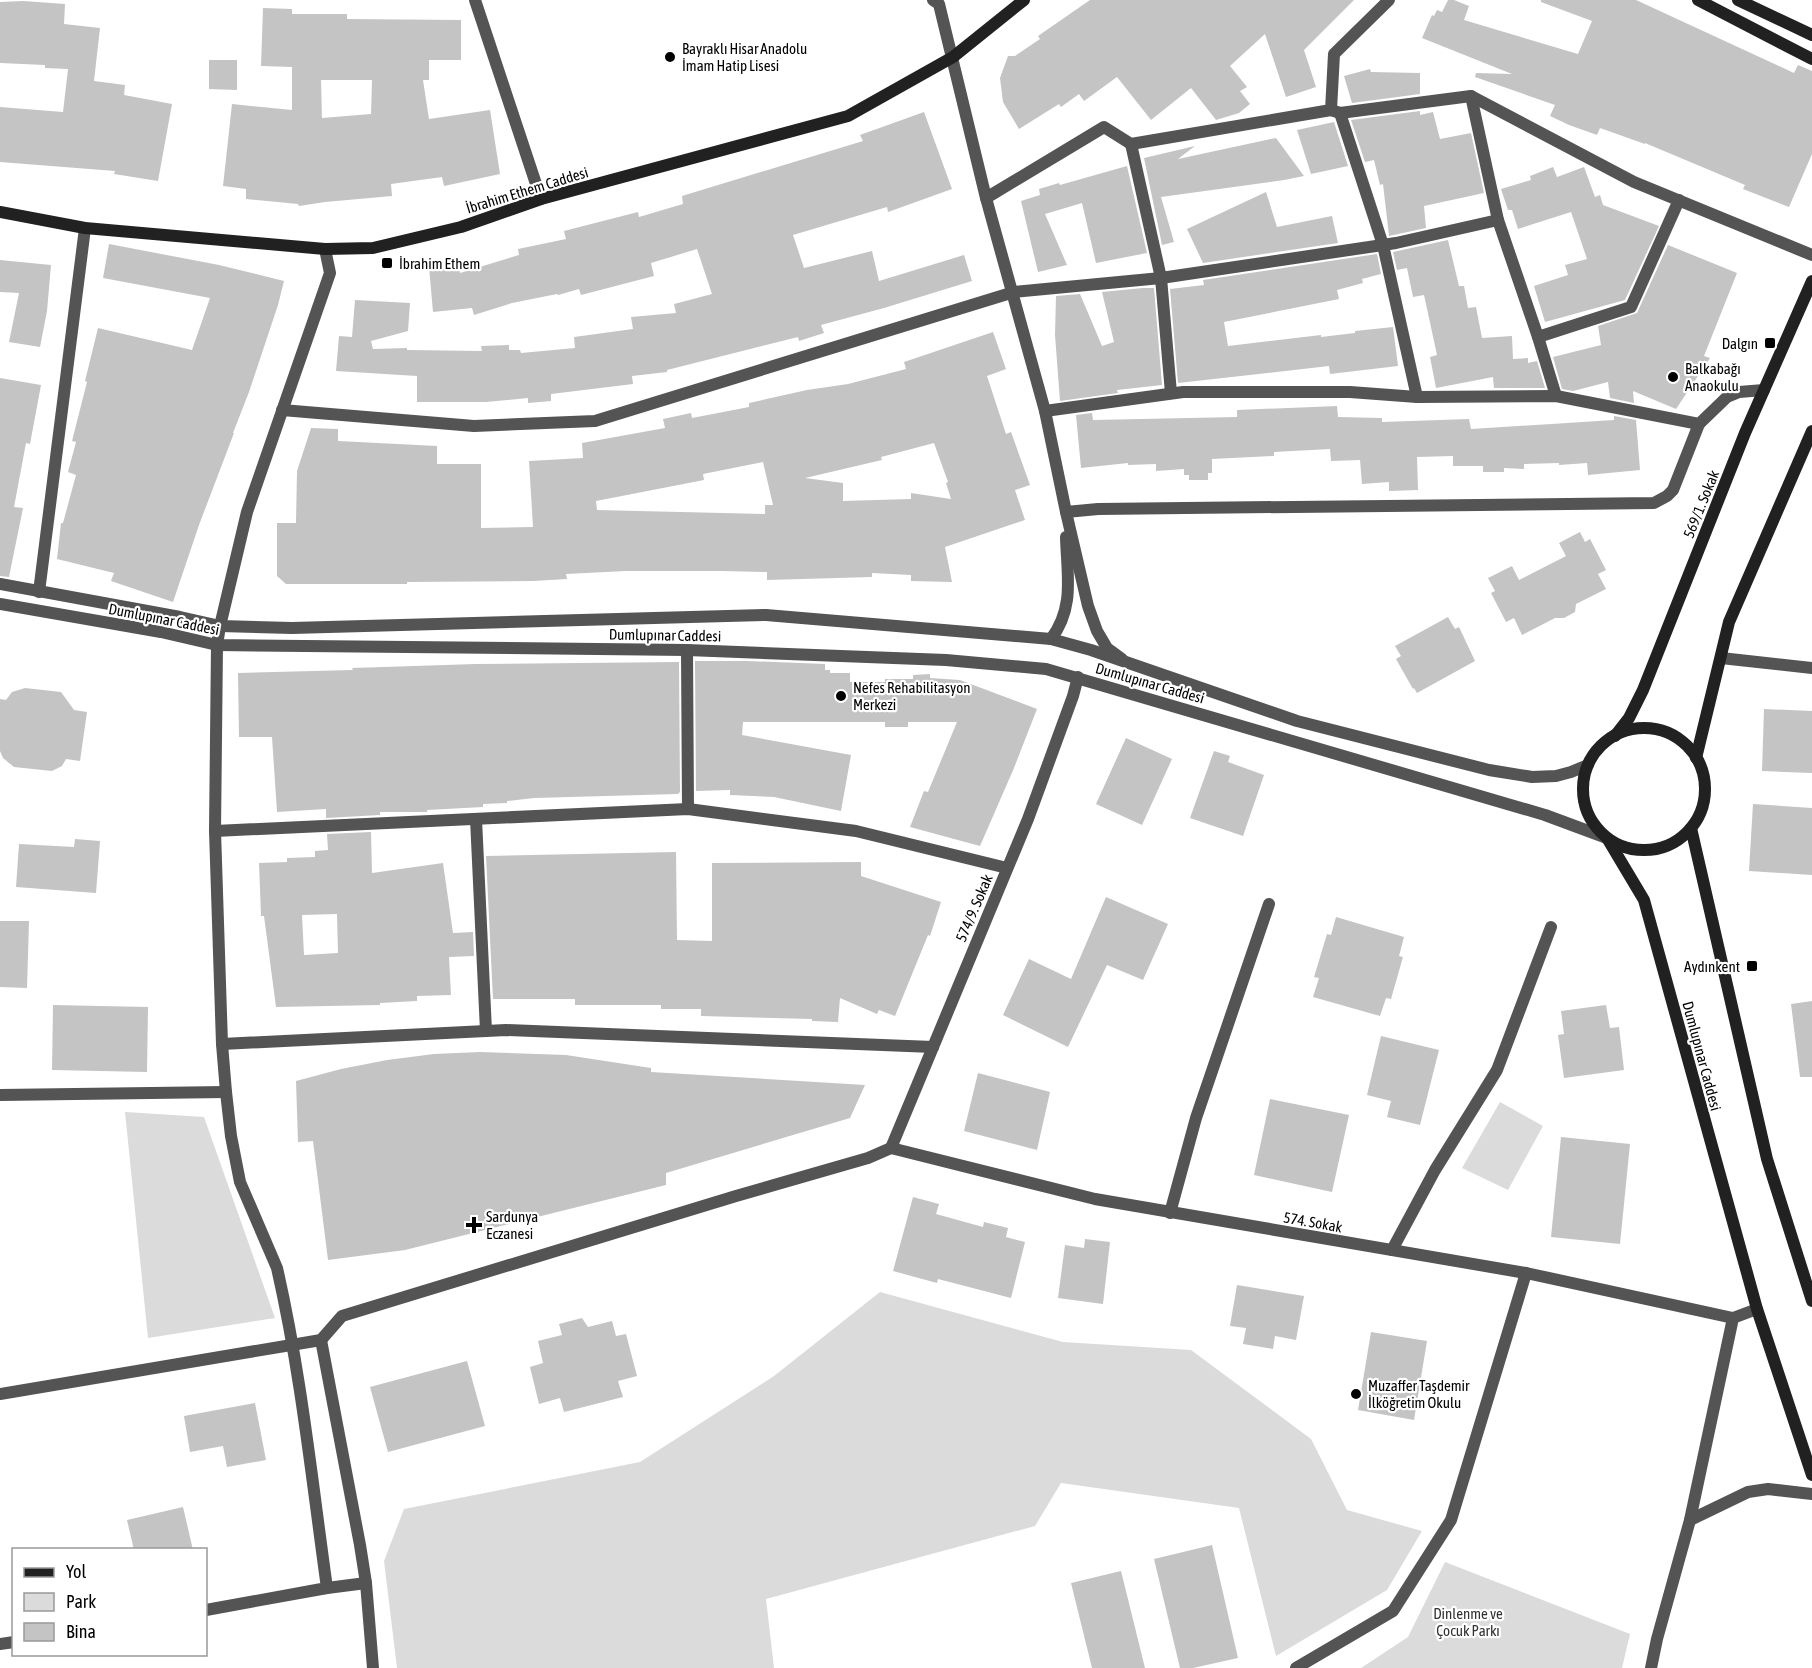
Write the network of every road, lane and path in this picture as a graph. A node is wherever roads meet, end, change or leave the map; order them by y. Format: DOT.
graph roads {
  1 [pos="475,0"];
  2 [pos="933,0"];
  3 [pos="1024,0"];
  4 [pos="1389,0"];
  5 [pos="1698,0"];
  6 [pos="1738,0"];
  7 [pos="1812,35"];
  8 [pos="953,57"];
  9 [pos="1812,59"];
  10 [pos="1471,96"];
  11 [pos="1336,111"];
  12 [pos="1131,144"];
  13 [pos="986,198"];
  14 [pos="541,199"];
  15 [pos="1679,200"];
  16 [pos="0,212"];
  17 [pos="1498,220"];
  18 [pos="85,228"];
  19 [pos="1383,245"];
  20 [pos="325,249"];
  21 [pos="1812,255"];
  22 [pos="1161,278"];
  23 [pos="1812,281"];
  24 [pos="1014,292"];
  25 [pos="1538,337"];
  26 [pos="1764,390"];
  27 [pos="1171,393"];
  28 [pos="1556,396"];
  29 [pos="1417,397"];
  30 [pos="282,410"];
  31 [pos="1045,411"];
  32 [pos="1699,424"];
  33 [pos="1812,431"];
  34 [pos="1066,512"];
  35 [pos="0,584"];
  36 [pos="39,592"];
  37 [pos="0,604"];
  38 [pos="220,626"];
  39 [pos="1050,639"];
  40 [pos="217,645"];
  41 [pos="687,650"];
  42 [pos="1721,658"];
  43 [pos="1129,664"];
  44 [pos="1812,668"];
  45 [pos="1078,677"];
  46 [pos="1615,736"];
  47 [pos="1696,758"];
  48 [pos="1588,765"];
  49 [pos="688,809"];
  50 [pos="476,819"];
  51 [pos="1691,828"];
  52 [pos="214,831"];
  53 [pos="1607,838"];
  54 [pos="1007,867"];
  55 [pos="1269,903"];
  56 [pos="1551,927"];
  57 [pos="486,1031"];
  58 [pos="222,1044"];
  59 [pos="933,1047"];
  60 [pos="226,1092"];
  61 [pos="0,1095"];
  62 [pos="891,1148"];
  63 [pos="1170,1213"];
  64 [pos="1392,1250"];
  65 [pos="1527,1273"];
  66 [pos="1812,1301"];
  67 [pos="1757,1309"];
  68 [pos="1733,1317"];
  69 [pos="321,1340"];
  70 [pos="292,1346"];
  71 [pos="0,1394"];
  72 [pos="1812,1475"];
  73 [pos="1812,1494"];
  74 [pos="1690,1520"];
  75 [pos="366,1583"];
  76 [pos="327,1588"];
  77 [pos="207,1610"];
  78 [pos="373,1668"];
  79 [pos="1296,1668"];
  80 [pos="1651,1668"];
  1 -- 14 [label="street"];
  2 -- 8 [label="street"];
  3 -- 8 [label="main road, İbrahim Ethem Caddesi"];
  4 -- 11 [label="street"];
  5 -- 9 [label="main road"];
  6 -- 7 [label="main road"];
  8 -- 13 [label="street"];
  8 -- 14 [label="main road, İbrahim Ethem Caddesi"];
  10 -- 11 [label="street"];
  10 -- 15 [label="street"];
  10 -- 17 [label="street"];
  11 -- 12 [label="street"];
  11 -- 19 [label="street"];
  12 -- 13 [label="street"];
  12 -- 22 [label="street"];
  13 -- 24 [label="street"];
  14 -- 20 [label="main road, İbrahim Ethem Caddesi"];
  15 -- 21 [label="street"];
  15 -- 25 [label="street"];
  16 -- 18 [label="main road, İbrahim Ethem Caddesi"];
  17 -- 19 [label="street"];
  17 -- 25 [label="street"];
  18 -- 20 [label="main road, İbrahim Ethem Caddesi"];
  18 -- 36 [label="street"];
  19 -- 22 [label="street"];
  19 -- 29 [label="street"];
  20 -- 30 [label="street"];
  22 -- 24 [label="street"];
  22 -- 27 [label="street"];
  23 -- 26 [label="main road, 569/1. Sokak"];
  24 -- 30 [label="street"];
  24 -- 31 [label="street"];
  25 -- 28 [label="street"];
  26 -- 32 [label="street"];
  26 -- 46 [label="main road, 569/1. Sokak"];
  27 -- 29 [label="street"];
  27 -- 31 [label="street"];
  28 -- 29 [label="street"];
  28 -- 32 [label="street"];
  30 -- 38 [label="street"];
  31 -- 34 [label="street"];
  32 -- 34 [label="street"];
  33 -- 42 [label="main road"];
  34 -- 39 [label="street"];
  34 -- 43 [label="street"];
  35 -- 36 [label="street, Dumlupınar Caddesi"];
  36 -- 38 [label="street, Dumlupınar Caddesi"];
  37 -- 40 [label="street, Dumlupınar Caddesi"];
  38 -- 39 [label="street, Dumlupınar Caddesi"];
  38 -- 40 [label="street"];
  39 -- 43 [label="street, Dumlupınar Caddesi"];
  40 -- 41 [label="street, Dumlupınar Caddesi"];
  40 -- 52 [label="street"];
  41 -- 45 [label="street, Dumlupınar Caddesi"];
  41 -- 49 [label="street"];
  42 -- 44 [label="street"];
  42 -- 47 [label="main road"];
  43 -- 48 [label="street, Dumlupınar Caddesi"];
  45 -- 53 [label="street, Dumlupınar Caddesi"];
  45 -- 54 [label="street, 574/9. Sokak"];
  46 -- 47 [label="main road"];
  46 -- 48 [label="main road"];
  47 -- 51 [label="main road"];
  48 -- 53 [label="main road"];
  49 -- 50 [label="street"];
  49 -- 54 [label="street"];
  50 -- 52 [label="street"];
  50 -- 57 [label="street"];
  51 -- 53 [label="main road"];
  51 -- 66 [label="main road"];
  52 -- 58 [label="street"];
  53 -- 67 [label="main road, Dumlupınar Caddesi"];
  54 -- 59 [label="street, 574/9. Sokak"];
  55 -- 63 [label="street"];
  56 -- 64 [label="street"];
  57 -- 58 [label="street"];
  57 -- 59 [label="street"];
  58 -- 60 [label="street"];
  59 -- 62 [label="street, 574/9. Sokak"];
  60 -- 61 [label="street"];
  60 -- 70 [label="street"];
  62 -- 63 [label="street, 574. Sokak"];
  62 -- 69 [label="street"];
  63 -- 64 [label="street, 574. Sokak"];
  64 -- 65 [label="street, 574. Sokak"];
  65 -- 68 [label="street, 574. Sokak"];
  65 -- 79 [label="street"];
  67 -- 68 [label="street"];
  67 -- 72 [label="main road, Dumlupınar Caddesi"];
  68 -- 74 [label="street"];
  69 -- 70 [label="street"];
  69 -- 75 [label="street"];
  70 -- 71 [label="street"];
  70 -- 76 [label="street"];
  73 -- 74 [label="street"];
  74 -- 80 [label="street"];
  75 -- 76 [label="street"];
  75 -- 78 [label="street"];
  76 -- 77 [label="street"];
}
